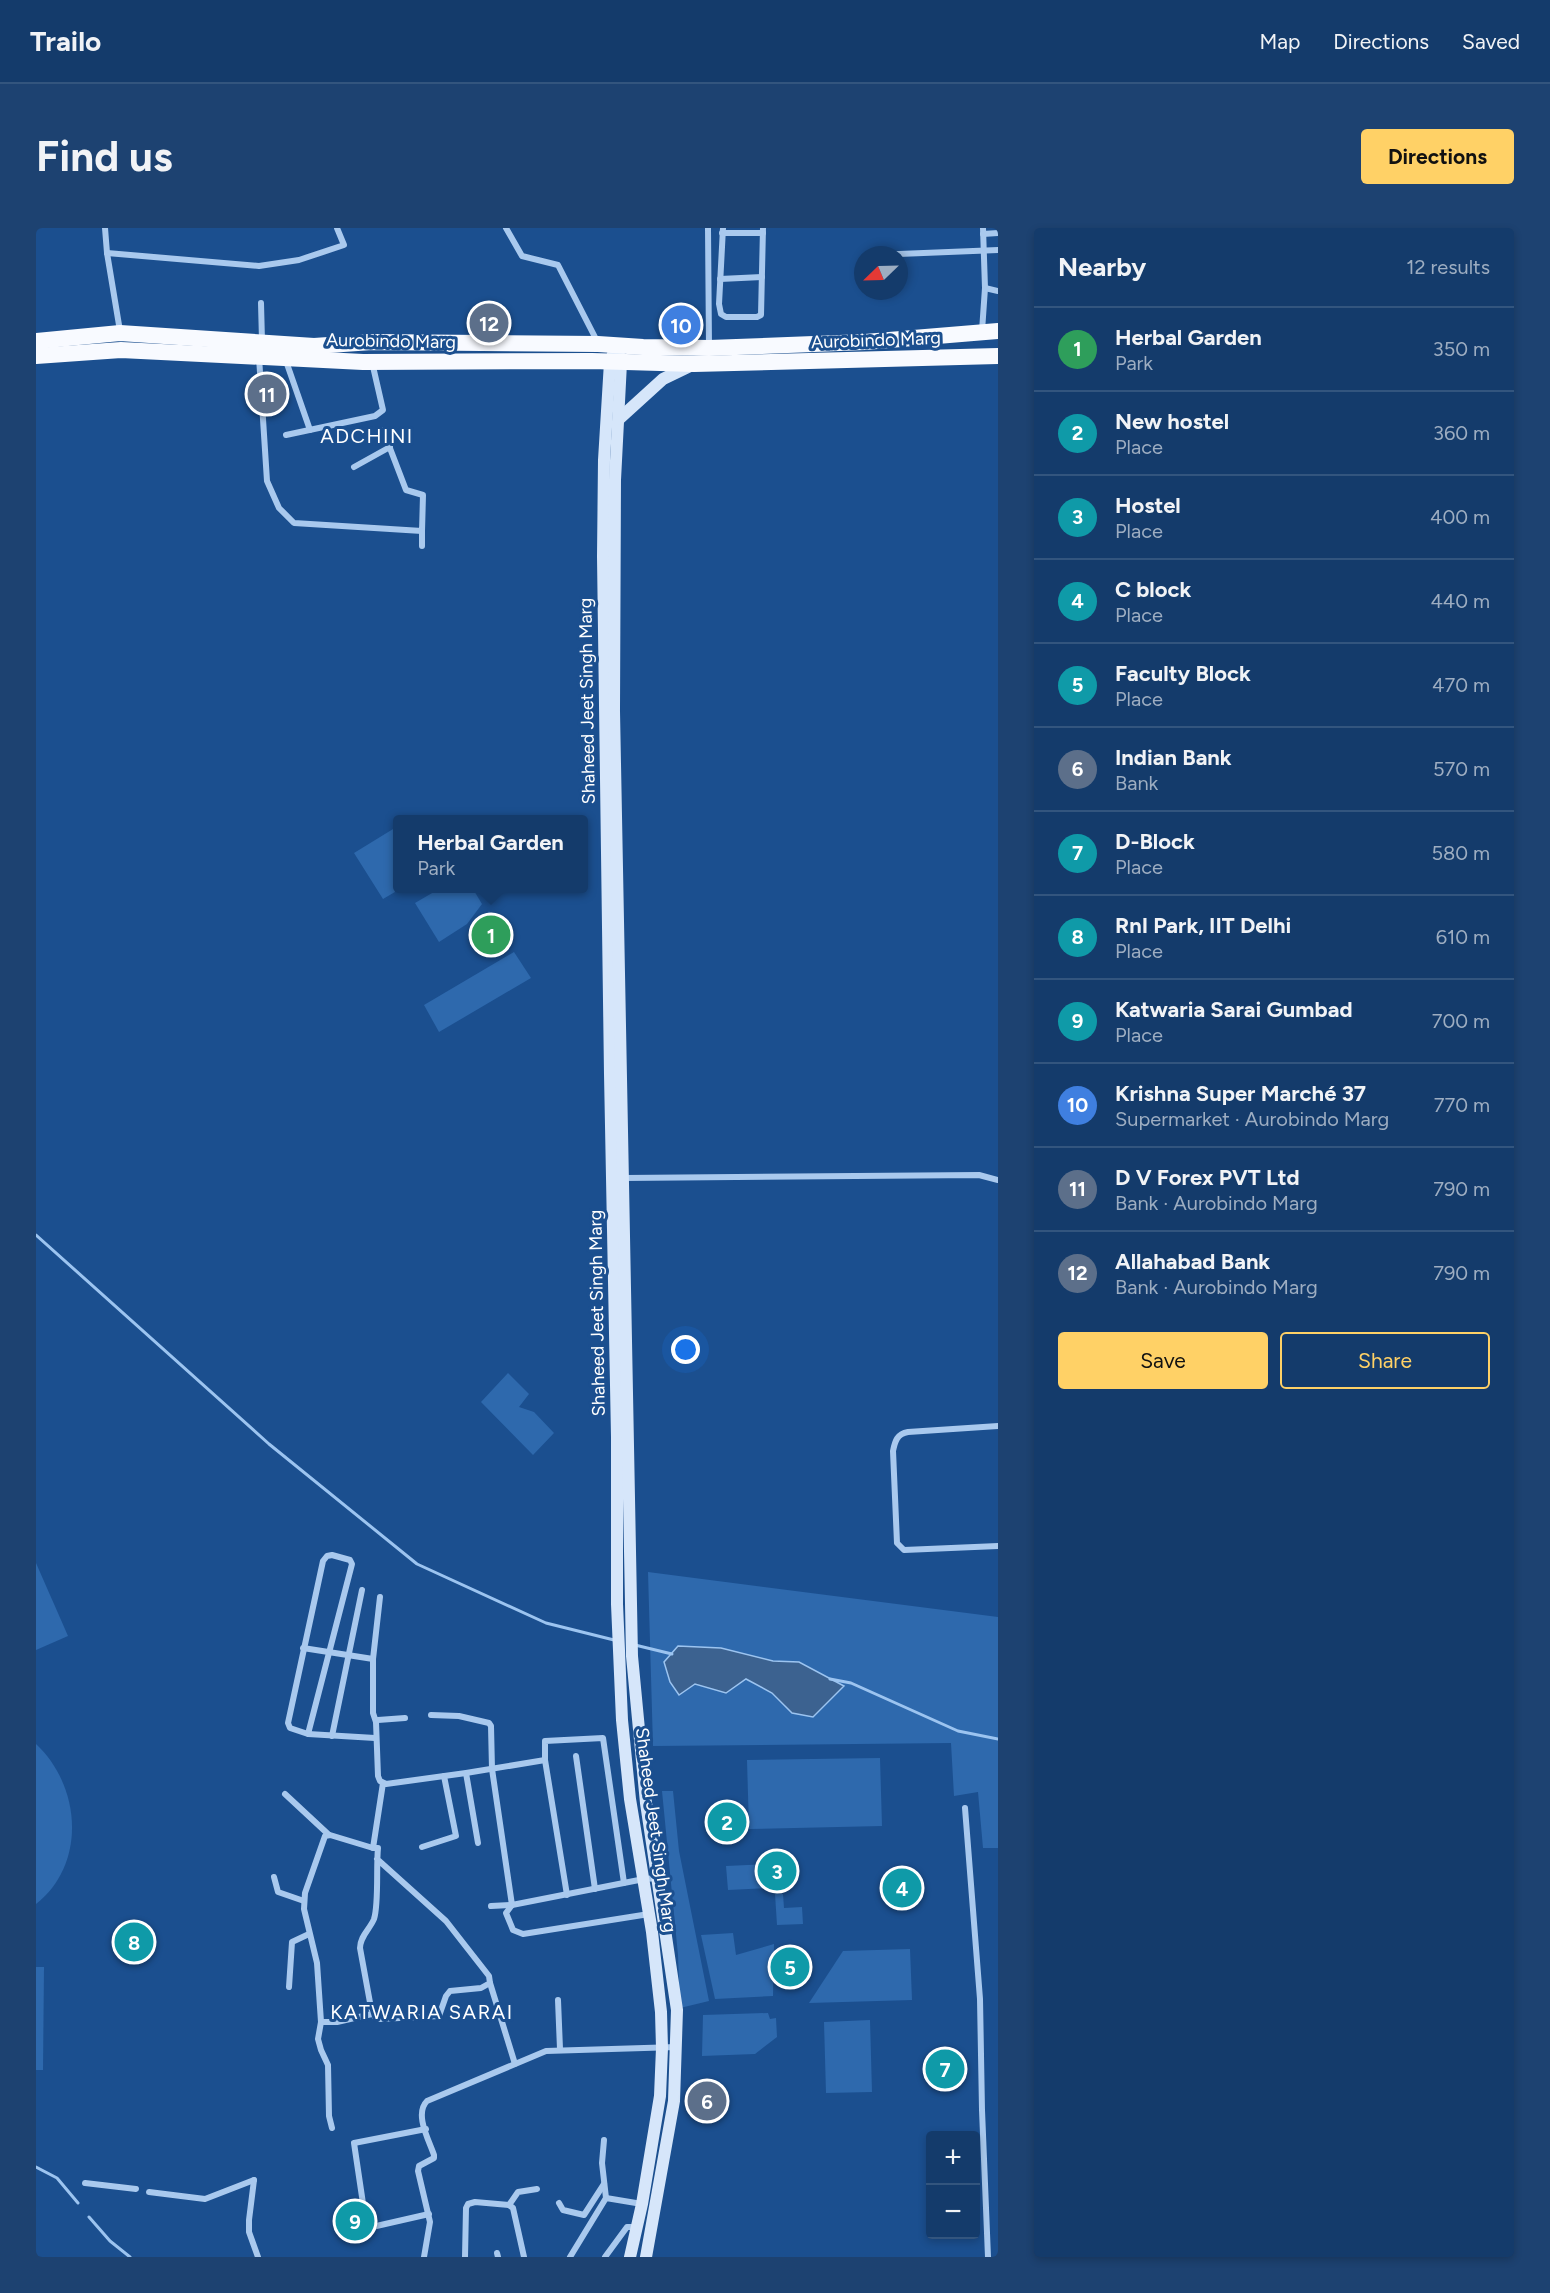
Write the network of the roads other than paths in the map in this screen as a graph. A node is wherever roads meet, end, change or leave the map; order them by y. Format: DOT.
graph roads {
  1 [pos="105,228"];
  2 [pos="337,228"];
  3 [pos="506,228"];
  4 [pos="708,228"];
  5 [pos="722,231"];
  6 [pos="763,231"];
  7 [pos="983,231"];
  8 [pos="998,233"];
  9 [pos="984,250"];
  10 [pos="998,250"];
  11 [pos="107,253"];
  12 [pos="908,253"];
  13 [pos="708,273"];
  14 [pos="721,276"];
  15 [pos="762,277"];
  16 [pos="985,288"];
  17 [pos="998,291"];
  18 [pos="261,303"];
  19 [pos="990,331"];
  20 [pos="120,333"];
  21 [pos="36,341"];
  22 [pos="598,344"];
  23 [pos="617,345"];
  24 [pos="709,348"];
  25 [pos="261,349"];
  26 [pos="120,350"];
  27 [pos="998,356"];
  28 [pos="36,357"];
  29 [pos="285,357"];
  30 [pos="372,362"];
  31 [pos="615,363"];
  32 [pos="694,364"];
  33 [pos="619,419"];
  34 [pos="310,430"];
  35 [pos="383,430"];
  36 [pos="286,435"];
  37 [pos="390,447"];
  38 [pos="354,467"];
  39 [pos="422,531"];
  40 [pos="422,546"];
  41 [pos="624,1178"];
  42 [pos="998,1180"];
  43 [pos="998,1426"];
  44 [pos="998,1546"];
  45 [pos="362,1590"];
  46 [pos="380,1597"];
  47 [pos="303,1648"];
  48 [pos="329,1651"];
  49 [pos="349,1655"];
  50 [pos="373,1659"];
  51 [pos="430,1715"];
  52 [pos="405,1718"];
  53 [pos="376,1722"];
  54 [pos="308,1734"];
  55 [pos="332,1736"];
  56 [pos="375,1738"];
  57 [pos="576,1756"];
  58 [pos="545,1760"];
  59 [pos="492,1769"];
  60 [pos="466,1773"];
  61 [pos="444,1776"];
  62 [pos="382,1783"];
  63 [pos="285,1794"];
  64 [pos="965,1808"];
  65 [pos="328,1834"];
  66 [pos="478,1843"];
  67 [pos="422,1847"];
  68 [pos="373,1848"];
  69 [pos="377,1858"];
  70 [pos="274,1877"];
  71 [pos="658,1878"];
  72 [pos="644,1879"];
  73 [pos="624,1883"];
  74 [pos="595,1889"];
  75 [pos="567,1895"];
  76 [pos="304,1901"];
  77 [pos="512,1905"];
  78 [pos="491,1906"];
  79 [pos="649,1914"];
  80 [pos="309,1934"];
  81 [pos="490,1983"];
  82 [pos="289,1987"];
  83 [pos="558,2000"];
  84 [pos="372,2014"];
  85 [pos="321,2022"];
  86 [pos="677,2047"];
  87 [pos="662,2048"];
  88 [pos="560,2049"];
  89 [pos="515,2064"];
  90 [pos="332,2128"];
  91 [pos="426,2129"];
  92 [pos="604,2140"];
  93 [pos="84,2183"];
  94 [pos="604,2184"];
  95 [pos="136,2189"];
  96 [pos="537,2189"];
  97 [pos="149,2192"];
  98 [pos="606,2198"];
  99 [pos="559,2203"];
  100 [pos="642,2204"];
  101 [pos="509,2205"];
  102 [pos="429,2214"];
  103 [pos="637,2227"];
  104 [pos="258,2257"];
  105 [pos="423,2257"];
  106 [pos="465,2257"];
  107 [pos="524,2257"];
  108 [pos="570,2257"];
  109 [pos="605,2257"];
  110 [pos="630,2257"];
  111 [pos="646,2257"];
  112 [pos="988,2257"];
  1 -- 11 [label="street"];
  2 -- 11 [label="street"];
  3 -- 22 [label="street"];
  4 -- 13 [label="street"];
  5 -- 6 [label="street"];
  5 -- 14 [label="street"];
  6 -- 15 [label="street"];
  7 -- 8 [label="street"];
  7 -- 9 [label="street"];
  9 -- 10 [label="street"];
  9 -- 12 [label="street"];
  9 -- 16 [label="street"];
  11 -- 20 [label="street"];
  13 -- 14 [label="street"];
  13 -- 24 [label="street"];
  14 -- 15 [label="street"];
  14 -- 15 [label="street"];
  16 -- 17 [label="street"];
  16 -- 19 [label="street"];
  18 -- 25 [label="street"];
  19 -- 24 [label="highway, Aurobindo Marg"];
  20 -- 21 [label="highway, Aurobindo Marg"];
  20 -- 25 [label="highway, Aurobindo Marg"];
  20 -- 26 [label="street"];
  22 -- 23 [label="highway, Aurobindo Marg"];
  22 -- 25 [label="highway, Aurobindo Marg"];
  23 -- 24 [label="highway, Aurobindo Marg"];
  23 -- 31 [label="main road"];
  25 -- 26 [label="highway, Aurobindo Marg"];
  25 -- 29 [label="highway, Aurobindo Marg"];
  25 -- 39 [label="street"];
  26 -- 28 [label="highway, Aurobindo Marg"];
  27 -- 32 [label="highway, Aurobindo Marg"];
  29 -- 30 [label="highway, Aurobindo Marg"];
  29 -- 34 [label="street"];
  30 -- 31 [label="highway, Aurobindo Marg"];
  30 -- 34 [label="street"];
  31 -- 32 [label="highway, Aurobindo Marg"];
  31 -- 33 [label="main road, Shaheed Jeet Singh Marg"];
  31 -- 72 [label="main road, Shaheed Jeet Singh Marg"];
  32 -- 33 [label="main road"];
  33 -- 41 [label="main road, Shaheed Jeet Singh Marg"];
  34 -- 36 [label="street"];
  35 -- 37 [label="street"];
  37 -- 38 [label="street"];
  37 -- 39 [label="street"];
  39 -- 40 [label="street"];
  41 -- 42 [label="street"];
  41 -- 71 [label="main road, Shaheed Jeet Singh Marg"];
  43 -- 44 [label="street"];
  45 -- 49 [label="street"];
  46 -- 50 [label="street"];
  47 -- 48 [label="street"];
  47 -- 48 [label="street"];
  47 -- 54 [label="street"];
  48 -- 49 [label="street"];
  48 -- 54 [label="street"];
  49 -- 50 [label="street"];
  49 -- 55 [label="street"];
  50 -- 53 [label="street"];
  51 -- 59 [label="street"];
  52 -- 53 [label="street"];
  53 -- 56 [label="street"];
  54 -- 55 [label="street"];
  55 -- 56 [label="street"];
  56 -- 62 [label="street"];
  57 -- 74 [label="street"];
  58 -- 59 [label="street"];
  58 -- 73 [label="street"];
  58 -- 75 [label="street"];
  59 -- 60 [label="street"];
  59 -- 77 [label="street"];
  60 -- 61 [label="street"];
  60 -- 66 [label="street"];
  61 -- 62 [label="street"];
  61 -- 67 [label="street"];
  62 -- 68 [label="street"];
  63 -- 65 [label="street"];
  64 -- 112 [label="street"];
  65 -- 68 [label="street"];
  65 -- 76 [label="street"];
  68 -- 69 [label="street"];
  69 -- 81 [label="street"];
  69 -- 84 [label="street"];
  70 -- 76 [label="street"];
  71 -- 72 [label="street"];
  71 -- 86 [label="main road, Shaheed Jeet Singh Marg"];
  72 -- 73 [label="street"];
  72 -- 79 [label="main road, Shaheed Jeet Singh Marg"];
  73 -- 74 [label="street"];
  74 -- 75 [label="street"];
  75 -- 77 [label="street"];
  76 -- 80 [label="street"];
  77 -- 78 [label="street"];
  77 -- 79 [label="street"];
  79 -- 87 [label="main road, Shaheed Jeet Singh Marg"];
  80 -- 82 [label="street"];
  80 -- 85 [label="street"];
  81 -- 84 [label="street"];
  81 -- 89 [label="street"];
  83 -- 88 [label="street"];
  84 -- 85 [label="street"];
  85 -- 90 [label="street"];
  86 -- 87 [label="street"];
  86 -- 111 [label="main road, Shaheed Jeet Singh Marg"];
  87 -- 88 [label="street"];
  87 -- 100 [label="main road, Shaheed Jeet Singh Marg"];
  88 -- 89 [label="street"];
  89 -- 91 [label="street"];
  91 -- 102 [label="street"];
  91 -- 102 [label="street"];
  92 -- 94 [label="street"];
  93 -- 95 [label="street"];
  94 -- 98 [label="street"];
  94 -- 99 [label="street"];
  96 -- 101 [label="street"];
  97 -- 104 [label="street"];
  98 -- 100 [label="street"];
  98 -- 108 [label="street"];
  100 -- 103 [label="main road, Shaheed Jeet Singh Marg"];
  101 -- 106 [label="street"];
  101 -- 107 [label="street"];
  102 -- 105 [label="street"];
  103 -- 109 [label="street"];
  103 -- 110 [label="main road, Shaheed Jeet Singh Marg"];
}
